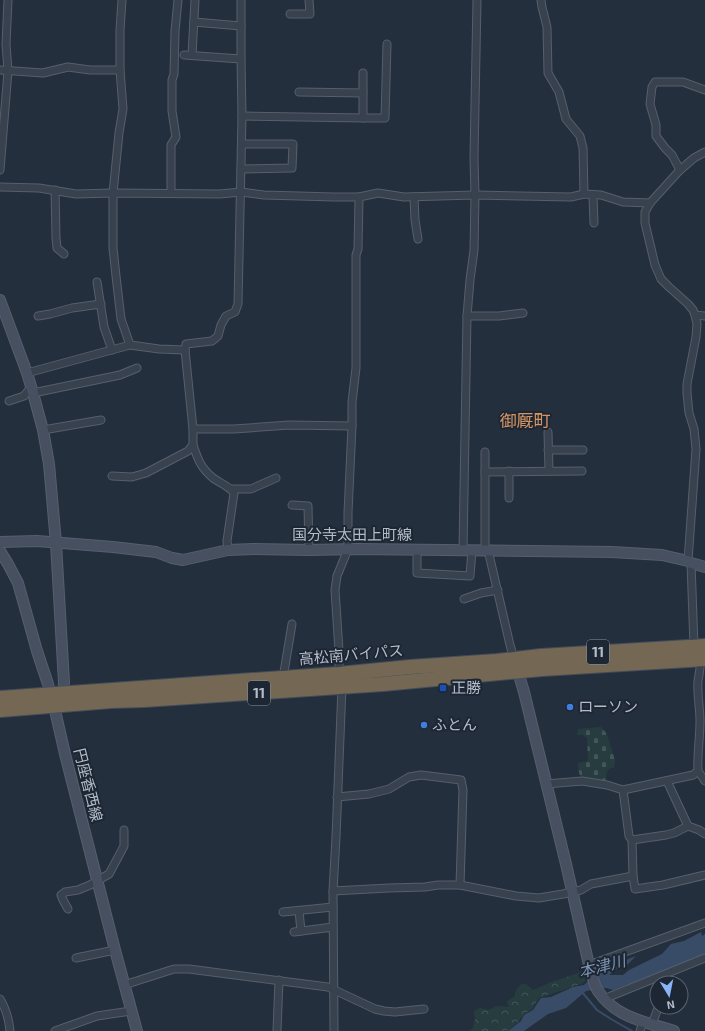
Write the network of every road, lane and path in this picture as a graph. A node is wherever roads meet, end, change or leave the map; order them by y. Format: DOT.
graph roads {
  1 [pos="8,0"];
  2 [pos="122,0"];
  3 [pos="178,0"];
  4 [pos="195,0"];
  5 [pos="241,0"];
  6 [pos="309,0"];
  7 [pos="478,0"];
  8 [pos="541,0"];
  9 [pos="290,14"];
  10 [pos="194,22"];
  11 [pos="241,26"];
  12 [pos="387,44"];
  13 [pos="184,55"];
  14 [pos="192,55"];
  15 [pos="241,59"];
  16 [pos="4,70"];
  17 [pos="120,70"];
  18 [pos="363,73"];
  19 [pos="705,90"];
  20 [pos="299,92"];
  21 [pos="363,93"];
  22 [pos="242,116"];
  23 [pos="363,118"];
  24 [pos="242,144"];
  25 [pos="705,152"];
  26 [pos="241,169"];
  27 [pos="0,170"];
  28 [pos="680,170"];
  29 [pos="0,187"];
  30 [pos="55,190"];
  31 [pos="240,192"];
  32 [pos="113,193"];
  33 [pos="171,193"];
  34 [pos="584,194"];
  35 [pos="475,195"];
  36 [pos="594,195"];
  37 [pos="358,197"];
  38 [pos="414,197"];
  39 [pos="650,203"];
  40 [pos="594,223"];
  41 [pos="418,239"];
  42 [pos="64,254"];
  43 [pos="97,282"];
  44 [pos="0,300"];
  45 [pos="100,304"];
  46 [pos="523,313"];
  47 [pos="695,315"];
  48 [pos="38,316"];
  49 [pos="467,316"];
  50 [pos="705,316"];
  51 [pos="130,345"];
  52 [pos="112,350"];
  53 [pos="185,350"];
  54 [pos="137,368"];
  55 [pos="27,373"];
  56 [pos="32,390"];
  57 [pos="9,401"];
  58 [pos="101,420"];
  59 [pos="352,426"];
  60 [pos="193,429"];
  61 [pos="43,430"];
  62 [pos="548,432"];
  63 [pos="193,445"];
  64 [pos="548,450"];
  65 [pos="583,450"];
  66 [pos="486,452"];
  67 [pos="509,471"];
  68 [pos="548,471"];
  69 [pos="582,471"];
  70 [pos="486,472"];
  71 [pos="112,476"];
  72 [pos="276,478"];
  73 [pos="232,489"];
  74 [pos="509,498"];
  75 [pos="292,505"];
  76 [pos="0,542"];
  77 [pos="56,543"];
  78 [pos="348,549"];
  79 [pos="228,550"];
  80 [pos="309,550"];
  81 [pos="416,550"];
  82 [pos="467,550"];
  83 [pos="486,550"];
  84 [pos="0,551"];
  85 [pos="690,562"];
  86 [pos="705,567"];
  87 [pos="498,590"];
  88 [pos="464,599"];
  89 [pos="292,624"];
  90 [pos="699,646"];
  91 [pos="703,659"];
  92 [pos="516,665"];
  93 [pos="283,678"];
  94 [pos="340,681"];
  95 [pos="0,698"];
  96 [pos="56,698"];
  97 [pos="0,710"];
  98 [pos="698,771"];
  99 [pos="667,781"];
  100 [pos="705,781"];
  101 [pos="546,784"];
  102 [pos="623,790"];
  103 [pos="337,797"];
  104 [pos="688,826"];
  105 [pos="124,830"];
  106 [pos="705,834"];
  107 [pos="632,840"];
  108 [pos="705,875"];
  109 [pos="633,876"];
  110 [pos="97,880"];
  111 [pos="460,885"];
  112 [pos="333,891"];
  113 [pos="572,892"];
  114 [pos="333,907"];
  115 [pos="68,909"];
  116 [pos="299,911"];
  117 [pos="283,912"];
  118 [pos="705,922"];
  119 [pos="333,927"];
  120 [pos="115,950"];
  121 [pos="76,958"];
  122 [pos="705,958"];
  123 [pos="589,966"];
  124 [pos="278,980"];
  125 [pos="124,984"];
  126 [pos="333,989"];
  127 [pos="604,998"];
  128 [pos="0,999"];
  129 [pos="424,1009"];
  130 [pos="131,1010"];
  131 [pos="653,1015"];
  132 [pos="645,1026"];
  133 [pos="10,1031"];
  134 [pos="56,1031"];
  135 [pos="137,1031"];
  136 [pos="277,1031"];
  137 [pos="334,1031"];
  138 [pos="674,1031"];
  1 -- 16 [label="street"];
  2 -- 17 [label="street"];
  3 -- 33 [label="street"];
  4 -- 10 [label="street"];
  5 -- 11 [label="street"];
  6 -- 9 [label="street"];
  7 -- 35 [label="street"];
  8 -- 34 [label="street"];
  10 -- 11 [label="street"];
  10 -- 14 [label="street"];
  11 -- 15 [label="street"];
  12 -- 23 [label="street"];
  13 -- 14 [label="street"];
  14 -- 15 [label="street"];
  15 -- 22 [label="street"];
  16 -- 17 [label="street"];
  16 -- 27 [label="street"];
  17 -- 32 [label="street"];
  18 -- 21 [label="street"];
  19 -- 28 [label="street"];
  20 -- 21 [label="street"];
  21 -- 23 [label="street"];
  22 -- 23 [label="street"];
  22 -- 24 [label="street"];
  24 -- 26 [label="street"];
  24 -- 26 [label="street"];
  25 -- 28 [label="street"];
  26 -- 31 [label="street"];
  28 -- 39 [label="street"];
  29 -- 30 [label="street"];
  30 -- 32 [label="street"];
  30 -- 42 [label="street"];
  31 -- 33 [label="street"];
  31 -- 37 [label="street"];
  31 -- 53 [label="street"];
  32 -- 33 [label="street"];
  32 -- 51 [label="street"];
  34 -- 35 [label="street"];
  34 -- 36 [label="street"];
  35 -- 38 [label="street"];
  35 -- 49 [label="street"];
  36 -- 39 [label="street"];
  36 -- 40 [label="street"];
  37 -- 38 [label="street"];
  37 -- 59 [label="street"];
  38 -- 41 [label="street"];
  39 -- 47 [label="street"];
  43 -- 45 [label="street"];
  44 -- 55 [label="main road"];
  45 -- 48 [label="street"];
  45 -- 52 [label="street"];
  46 -- 49 [label="street"];
  47 -- 50 [label="street"];
  47 -- 85 [label="street"];
  49 -- 82 [label="street"];
  51 -- 52 [label="street"];
  51 -- 53 [label="street"];
  52 -- 55 [label="street"];
  53 -- 60 [label="street"];
  54 -- 56 [label="street"];
  55 -- 56 [label="main road"];
  56 -- 57 [label="street"];
  56 -- 61 [label="main road"];
  58 -- 61 [label="street"];
  59 -- 60 [label="street"];
  59 -- 78 [label="street"];
  60 -- 63 [label="street"];
  61 -- 77 [label="main road"];
  62 -- 64 [label="street"];
  63 -- 71 [label="street"];
  63 -- 73 [label="street"];
  64 -- 65 [label="street"];
  64 -- 68 [label="street"];
  66 -- 70 [label="street"];
  67 -- 68 [label="street"];
  67 -- 70 [label="street"];
  67 -- 74 [label="street"];
  68 -- 69 [label="street"];
  70 -- 83 [label="street"];
  72 -- 73 [label="street"];
  73 -- 79 [label="street"];
  75 -- 80 [label="street"];
  76 -- 77 [label="main road, 国分寺太田上町線"];
  77 -- 79 [label="main road, 国分寺太田上町線"];
  77 -- 96 [label="main road"];
  78 -- 80 [label="main road, 国分寺太田上町線"];
  78 -- 81 [label="main road, 国分寺太田上町線"];
  78 -- 94 [label="street"];
  79 -- 80 [label="main road, 国分寺太田上町線"];
  81 -- 82 [label="main road, 国分寺太田上町線"];
  81 -- 82 [label="street"];
  82 -- 83 [label="main road, 国分寺太田上町線"];
  83 -- 85 [label="main road, 国分寺太田上町線"];
  83 -- 87 [label="street"];
  84 -- 96 [label="main road, 円座香西線"];
  85 -- 86 [label="main road, 国分寺太田上町線"];
  85 -- 90 [label="street"];
  87 -- 88 [label="street"];
  87 -- 92 [label="street"];
  89 -- 93 [label="street"];
  90 -- 92 [label="highway, 高松南バイパス / 11"];
  91 -- 92 [label="highway, 高松南バイパス / 11"];
  91 -- 98 [label="street"];
  92 -- 94 [label="highway, 高松南バイパス / 11"];
  92 -- 101 [label="main road"];
  93 -- 94 [label="highway, 高松南バイパス / 11"];
  93 -- 96 [label="highway, 高松南バイパス / 11"];
  94 -- 96 [label="highway, 高松南バイパス / 11"];
  94 -- 103 [label="street"];
  95 -- 96 [label="highway, 高松南バイパス / 11"];
  96 -- 97 [label="highway, 高松南バイパス / 11"];
  96 -- 110 [label="main road, 円座香西線"];
  98 -- 99 [label="street"];
  98 -- 100 [label="street"];
  99 -- 102 [label="street"];
  99 -- 104 [label="street"];
  101 -- 102 [label="street"];
  101 -- 113 [label="main road"];
  102 -- 107 [label="street"];
  103 -- 111 [label="street"];
  103 -- 112 [label="street"];
  104 -- 106 [label="street"];
  104 -- 107 [label="street"];
  105 -- 110 [label="street"];
  107 -- 109 [label="street"];
  108 -- 109 [label="street"];
  109 -- 113 [label="street"];
  110 -- 115 [label="street"];
  110 -- 120 [label="main road, 円座香西線"];
  111 -- 112 [label="street"];
  111 -- 113 [label="street"];
  112 -- 114 [label="street"];
  113 -- 123 [label="main road"];
  114 -- 116 [label="street"];
  114 -- 119 [label="street"];
  116 -- 117 [label="street"];
  116 -- 119 [label="street"];
  118 -- 123 [label="street"];
  119 -- 126 [label="street"];
  120 -- 121 [label="street"];
  120 -- 125 [label="main road, 円座香西線"];
  122 -- 127 [label="street"];
  123 -- 127 [label="main road"];
  124 -- 125 [label="street"];
  124 -- 126 [label="street"];
  124 -- 136 [label="street"];
  125 -- 130 [label="main road, 円座香西線"];
  126 -- 129 [label="street"];
  126 -- 137 [label="street"];
  127 -- 132 [label="main road"];
  128 -- 133 [label="street"];
  130 -- 134 [label="street"];
  130 -- 135 [label="main road, 円座香西線"];
  131 -- 132 [label="street"];
  132 -- 138 [label="main road"];
}
